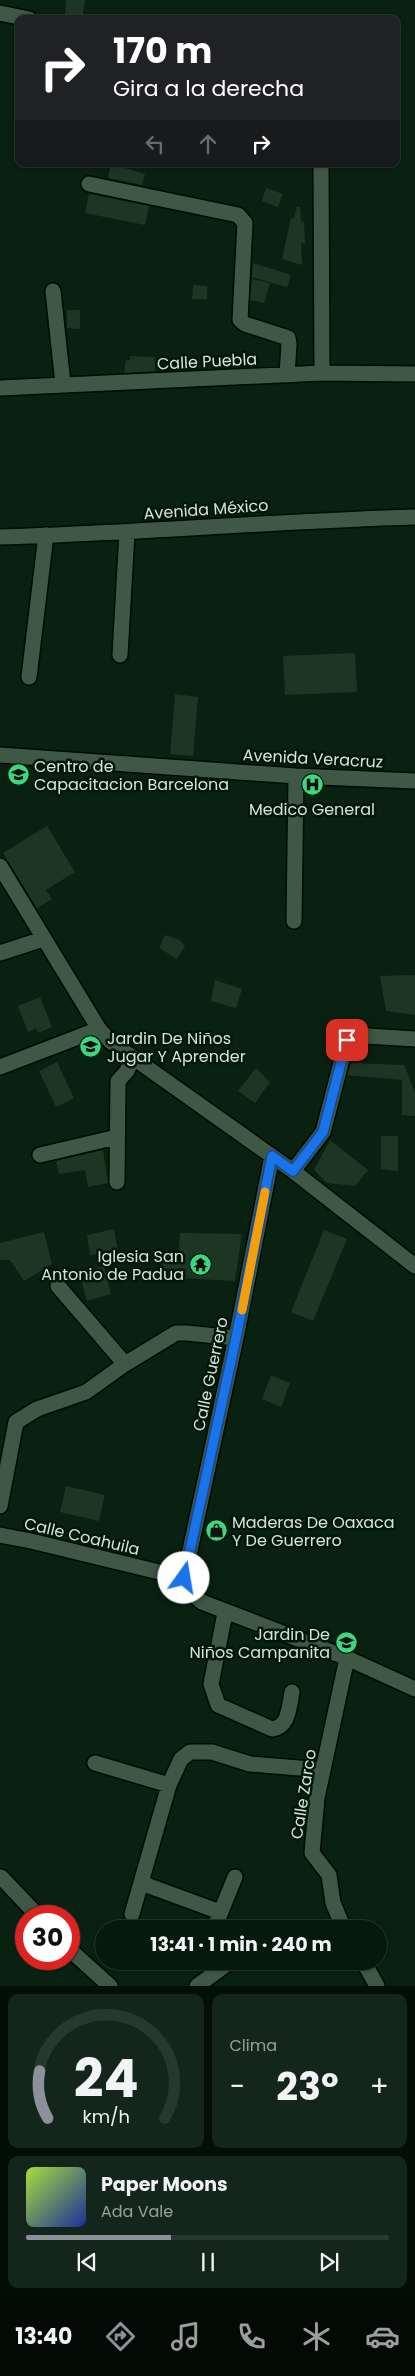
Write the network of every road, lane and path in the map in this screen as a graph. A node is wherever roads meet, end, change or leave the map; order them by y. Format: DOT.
graph roads {
  1 [pos="0,13"];
  2 [pos="15,16"];
  3 [pos="321,167"];
  4 [pos="89,184"];
  5 [pos="54,291"];
  6 [pos="322,373"];
  7 [pos="415,374"];
  8 [pos="287,375"];
  9 [pos="63,384"];
  10 [pos="0,388"];
  11 [pos="415,517"];
  12 [pos="127,532"];
  13 [pos="46,536"];
  14 [pos="0,537"];
  15 [pos="120,655"];
  16 [pos="29,678"];
  17 [pos="0,755"];
  18 [pos="296,776"];
  19 [pos="415,781"];
  20 [pos="0,866"];
  21 [pos="294,921"];
  22 [pos="43,939"];
  23 [pos="0,953"];
  24 [pos="98,1029"];
  25 [pos="415,1039"];
  26 [pos="133,1057"];
  27 [pos="0,1067"];
  28 [pos="117,1137"];
  29 [pos="40,1155"];
  30 [pos="272,1156"];
  31 [pos="293,1171"];
  32 [pos="117,1182"];
  33 [pos="415,1266"];
  34 [pos="58,1286"];
  35 [pos="236,1338"];
  36 [pos="125,1364"];
  37 [pos="0,1506"];
  38 [pos="0,1535"];
  39 [pos="184,1578"];
  40 [pos="225,1613"];
  41 [pos="347,1658"];
  42 [pos="415,1689"];
  43 [pos="292,1692"];
  44 [pos="95,1764"];
  45 [pos="323,1770"];
  46 [pos="169,1784"];
  47 [pos="1,1877"];
  48 [pos="235,1877"];
  49 [pos="142,1883"];
  50 [pos="28,1905"];
  51 [pos="220,1912"];
  52 [pos="132,1914"];
  53 [pos="217,1920"];
  54 [pos="340,1920"];
  55 [pos="80,1959"];
  56 [pos="218,1970"];
  57 [pos="368,1970"];
  58 [pos="110,1986"];
  59 [pos="198,1986"];
  60 [pos="377,1986"];
  1 -- 2 [label="street"];
  3 -- 6 [label="street"];
  4 -- 8 [label="street"];
  5 -- 9 [label="street"];
  6 -- 7 [label="street, Calle Puebla"];
  6 -- 8 [label="street, Calle Puebla"];
  8 -- 9 [label="street, Calle Puebla"];
  9 -- 10 [label="street, Calle Puebla"];
  11 -- 12 [label="street, Avenida México"];
  12 -- 13 [label="street, Avenida México"];
  12 -- 15 [label="street"];
  13 -- 14 [label="street, Avenida México"];
  13 -- 16 [label="street"];
  17 -- 18 [label="street, Avenida Veracruz"];
  18 -- 19 [label="street, Avenida Veracruz"];
  18 -- 21 [label="street"];
  20 -- 22 [label="street"];
  22 -- 23 [label="street"];
  22 -- 24 [label="street"];
  24 -- 26 [label="street"];
  24 -- 27 [label="street"];
  25 -- 31 [label="street"];
  26 -- 28 [label="street"];
  26 -- 30 [label="street"];
  28 -- 29 [label="street"];
  28 -- 32 [label="street"];
  30 -- 31 [label="street"];
  30 -- 35 [label="street, Calle Guerrero"];
  31 -- 33 [label="street"];
  34 -- 36 [label="street"];
  35 -- 36 [label="street"];
  35 -- 39 [label="street, Calle Guerrero"];
  36 -- 37 [label="street"];
  38 -- 39 [label="street, Calle Coahuila"];
  39 -- 40 [label="street"];
  40 -- 41 [label="street"];
  40 -- 43 [label="street"];
  41 -- 42 [label="street"];
  41 -- 45 [label="street, Calle Zarco"];
  44 -- 46 [label="street"];
  45 -- 46 [label="street"];
  45 -- 54 [label="street, Calle Zarco"];
  46 -- 49 [label="street"];
  47 -- 50 [label="street"];
  48 -- 51 [label="street"];
  49 -- 51 [label="street"];
  49 -- 52 [label="street"];
  51 -- 53 [label="street"];
  55 -- 58 [label="street"];
  56 -- 59 [label="street"];
  57 -- 60 [label="street"];
}
